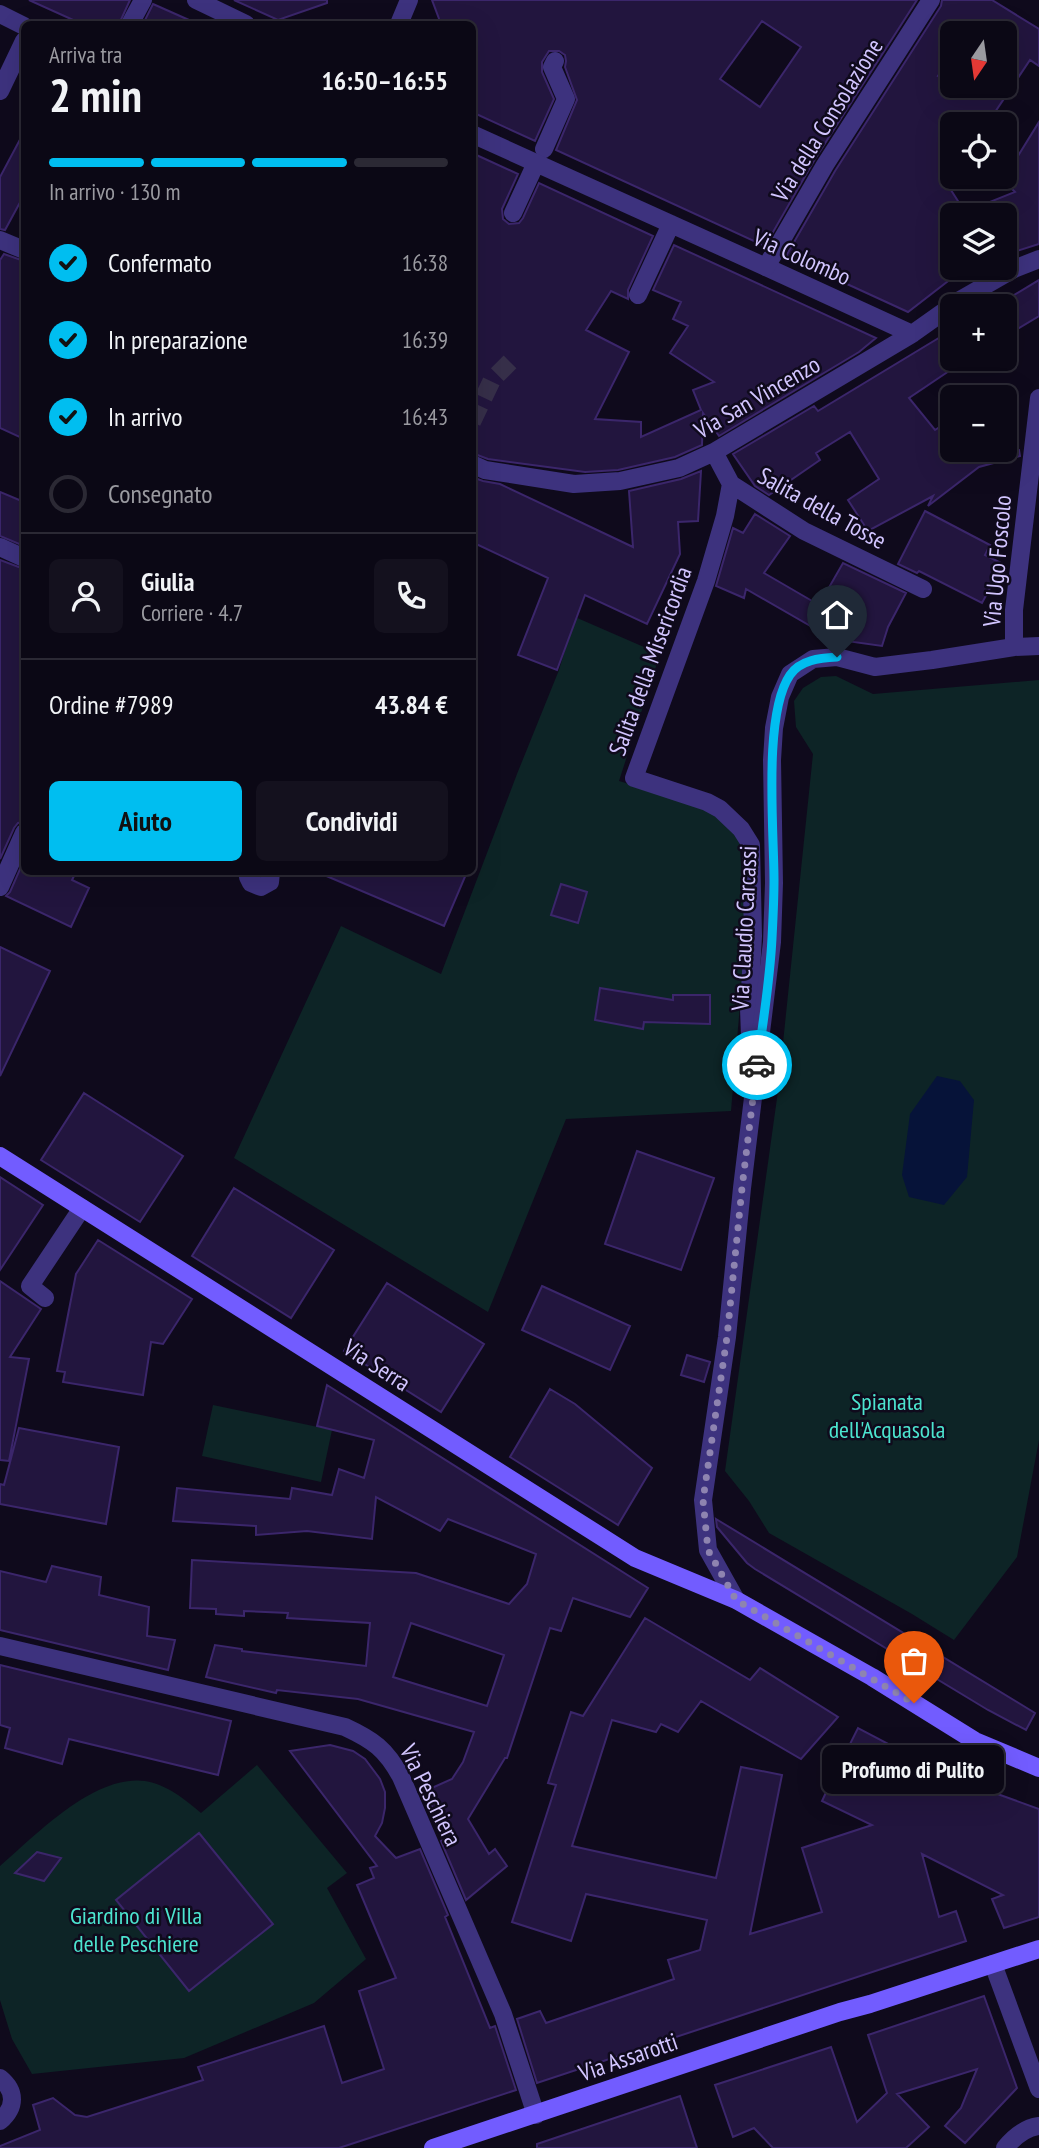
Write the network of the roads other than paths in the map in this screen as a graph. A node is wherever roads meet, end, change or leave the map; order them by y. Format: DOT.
graph roads {
  1 [pos="143,0"];
  2 [pos="409,0"];
  3 [pos="931,0"];
  4 [pos="206,2"];
  5 [pos="0,14"];
  6 [pos="132,21"];
  7 [pos="241,21"];
  8 [pos="399,21"];
  9 [pos="21,24"];
  10 [pos="21,47"];
  11 [pos="555,61"];
  12 [pos="0,91"];
  13 [pos="476,135"];
  14 [pos="540,156"];
  15 [pos="513,213"];
  16 [pos="671,224"];
  17 [pos="0,240"];
  18 [pos="21,249"];
  19 [pos="1039,259"];
  20 [pos="766,267"];
  21 [pos="638,295"];
  22 [pos="912,334"];
  23 [pos="1039,397"];
  24 [pos="714,452"];
  25 [pos="476,466"];
  26 [pos="730,484"];
  27 [pos="0,547"];
  28 [pos="21,557"];
  29 [pos="923,589"];
  30 [pos="1014,646"];
  31 [pos="1039,646"];
  32 [pos="21,840"];
  33 [pos="248,875"];
  34 [pos="271,875"];
  35 [pos="0,887"];
  36 [pos="751,1037"];
  37 [pos="0,1156"];
  38 [pos="82,1208"];
  39 [pos="45,1298"];
  40 [pos="736,1600"];
  41 [pos="0,1646"];
  42 [pos="1039,1768"];
  43 [pos="1039,1944"];
  44 [pos="1039,1949"];
  45 [pos="993,1964"];
  46 [pos="839,2012"];
  47 [pos="5,2083"];
  48 [pos="1039,2089"];
  49 [pos="536,2115"];
  50 [pos="0,2121"];
  51 [pos="1039,2126"];
  52 [pos="433,2148"];
  53 [pos="1005,2148"];
  1 -- 6 [label="street"];
  2 -- 8 [label="street"];
  3 -- 20 [label="street, Via della Consolazione"];
  4 -- 7 [label="street"];
  5 -- 9 [label="street"];
  10 -- 12 [label="street"];
  11 -- 14 [label="street"];
  13 -- 14 [label="street, Via Colombo"];
  14 -- 15 [label="street"];
  14 -- 16 [label="street, Via Colombo"];
  16 -- 20 [label="street, Via Colombo"];
  16 -- 21 [label="street"];
  17 -- 18 [label="street"];
  19 -- 22 [label="street, Via San Vincenzo"];
  20 -- 22 [label="street, Via Colombo"];
  22 -- 24 [label="street, Via San Vincenzo"];
  23 -- 30 [label="street, Via Ugo Foscolo"];
  24 -- 25 [label="street, Via San Vincenzo"];
  24 -- 26 [label="street, Salita della Tosse"];
  26 -- 29 [label="street, Salita della Tosse"];
  26 -- 36 [label="street, Salita della Misericordia"];
  27 -- 28 [label="street"];
  30 -- 31 [label="street, Via Claudio Carcassi"];
  30 -- 40 [label="street, Via Claudio Carcassi"];
  32 -- 35 [label="street"];
  33 -- 34 [label="street"];
  37 -- 38 [label="main road, Via Serra"];
  38 -- 39 [label="street"];
  38 -- 40 [label="main road, Via Serra"];
  40 -- 42 [label="main road, Via Serra"];
  41 -- 49 [label="street, Via Peschiera"];
  43 -- 46 [label="main road, Via Assarotti"];
  44 -- 45 [label="main road, Via Assarotti"];
  45 -- 46 [label="main road, Via Assarotti"];
  45 -- 48 [label="street"];
  46 -- 49 [label="main road, Via Assarotti"];
  47 -- 50 [label="street"];
  49 -- 52 [label="main road, Via Assarotti"];
  51 -- 53 [label="street"];
}
